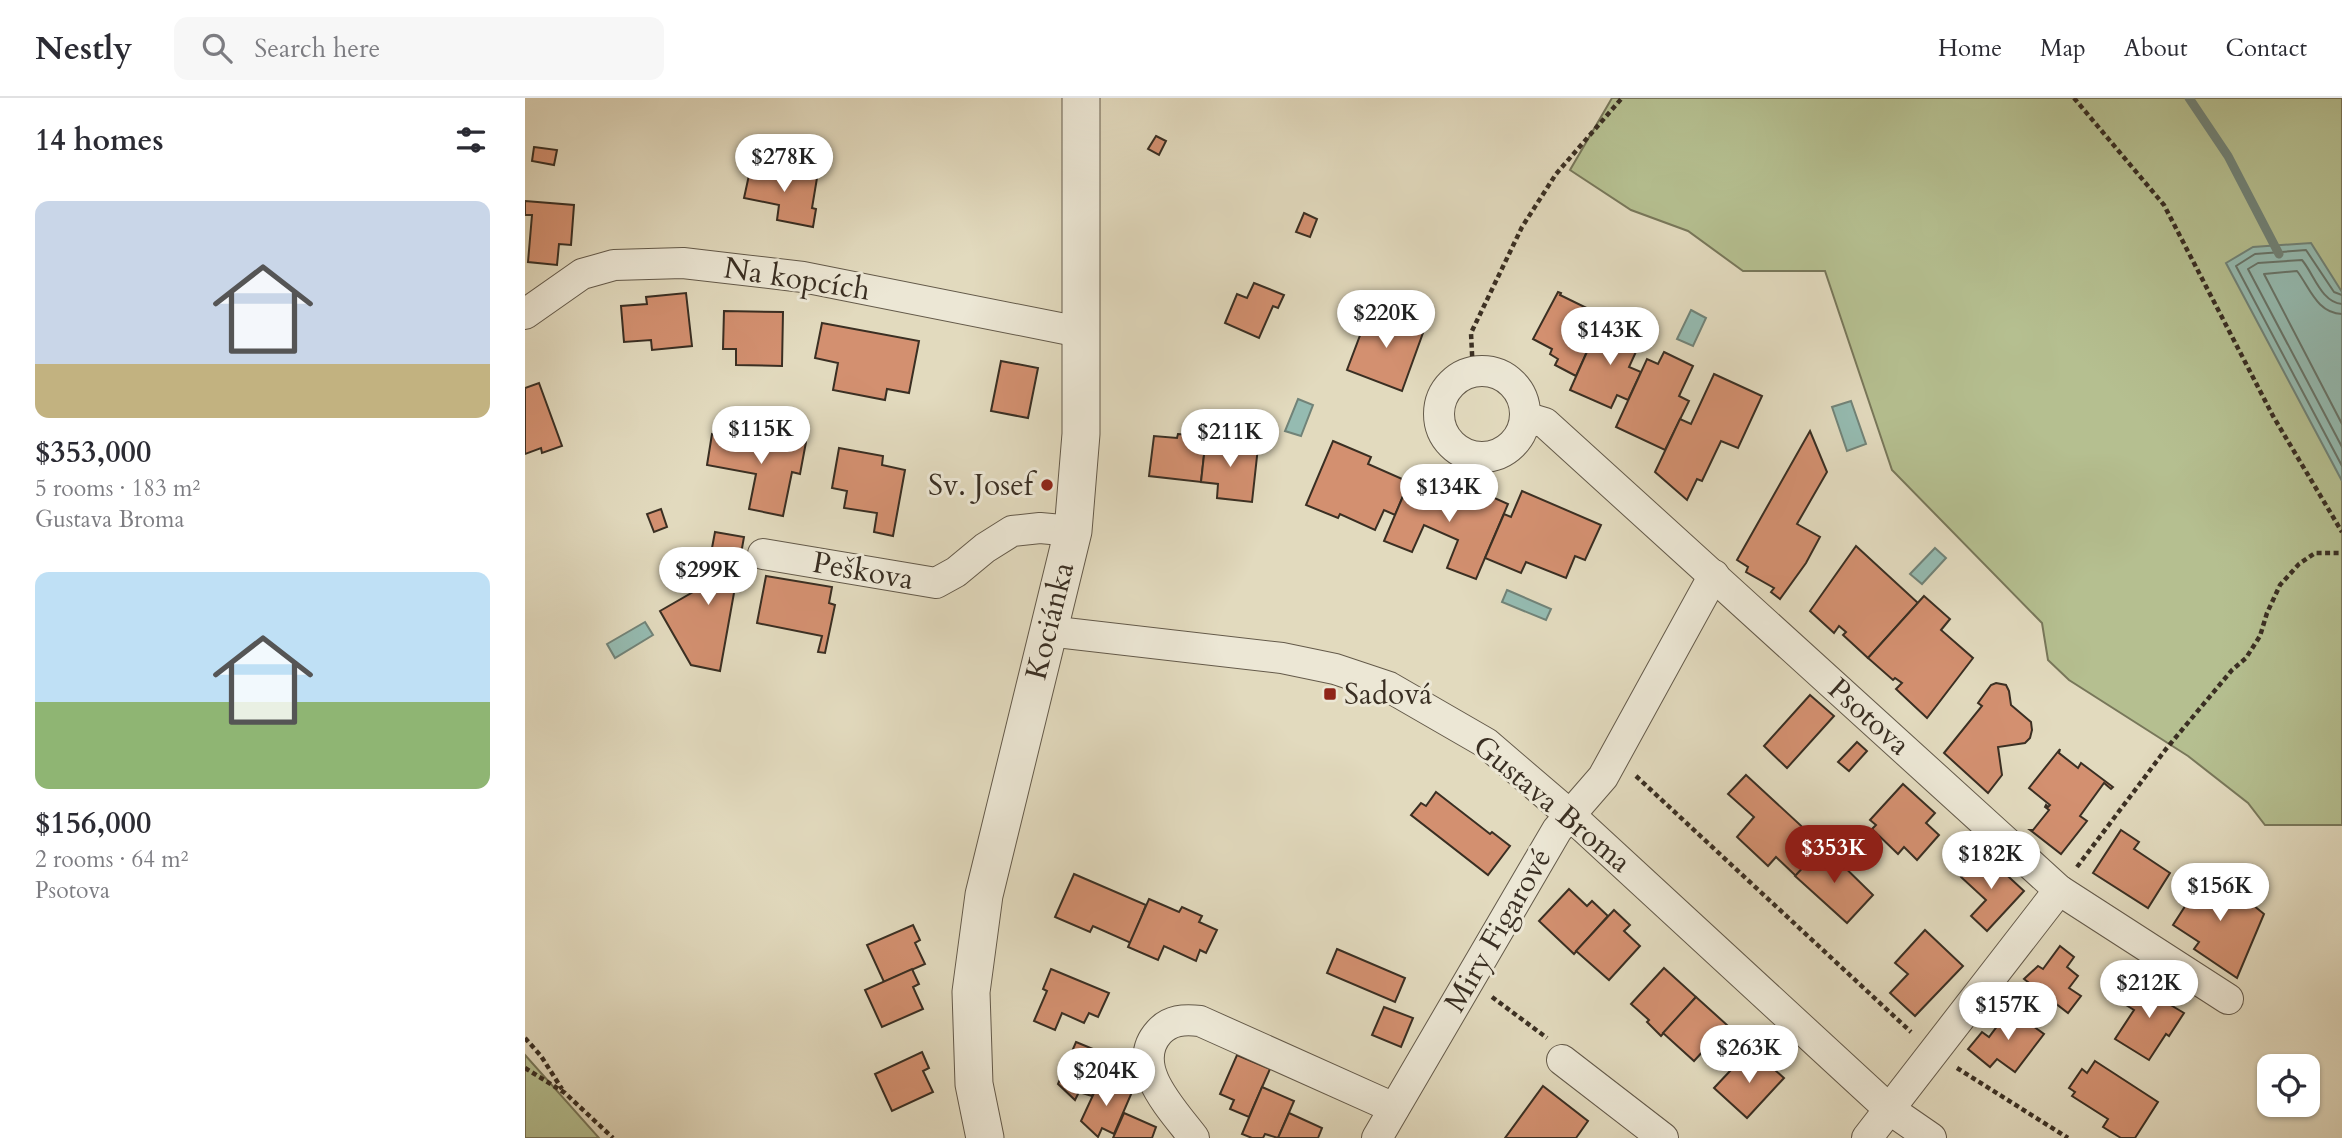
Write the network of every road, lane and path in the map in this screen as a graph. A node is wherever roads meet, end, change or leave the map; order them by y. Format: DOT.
graph roads {
  1 [pos="1081,98"];
  2 [pos="1622,98"];
  3 [pos="2074,98"];
  4 [pos="525,314"];
  5 [pos="1080,332"];
  6 [pos="1473,373"];
  7 [pos="1525,417"];
  8 [pos="1073,531"];
  9 [pos="2342,531"];
  10 [pos="2342,553"];
  11 [pos="764,554"];
  12 [pos="1714,576"];
  13 [pos="1048,631"];
  14 [pos="1615,756"];
  15 [pos="1570,815"];
  16 [pos="2059,890"];
  17 [pos="1469,979"];
  18 [pos="2228,999"];
  19 [pos="525,1038"];
  20 [pos="1934,1053"];
  21 [pos="1562,1060"];
  22 [pos="525,1068"];
  23 [pos="565,1093"];
  24 [pos="1394,1108"];
  25 [pos="1889,1109"];
  26 [pos="1654,1131"];
  27 [pos="613,1138"];
  28 [pos="985,1138"];
  29 [pos="1194,1138"];
  30 [pos="1377,1138"];
  31 [pos="1867,1138"];
  32 [pos="1931,1138"];
  33 [pos="2068,1138"];
  1 -- 5 [label="street, Kociánka"];
  2 -- 6 [label="path"];
  3 -- 9 [label="path"];
  4 -- 5 [label="street, Na kopcích"];
  5 -- 8 [label="street, Kociánka"];
  6 -- 7 [label="street"];
  6 -- 7 [label="street"];
  7 -- 12 [label="street, Psotova"];
  8 -- 11 [label="street, Peškova"];
  8 -- 13 [label="street, Kociánka"];
  10 -- 16 [label="path"];
  12 -- 14 [label="street, Miry Figarové"];
  12 -- 16 [label="street, Psotova"];
  13 -- 15 [label="street, Gustava Broma"];
  13 -- 28 [label="street, Kociánka"];
  14 -- 15 [label="street, Miry Figarové"];
  14 -- 20 [label="path"];
  15 -- 17 [label="street, Miry Figarové"];
  15 -- 25 [label="street, Gustava Broma"];
  16 -- 18 [label="street, Psotova"];
  16 -- 20 [label="street"];
  17 -- 21 [label="path"];
  17 -- 24 [label="street, Miry Figarové"];
  19 -- 23 [label="path"];
  20 -- 25 [label="street"];
  20 -- 33 [label="path"];
  21 -- 26 [label="street"];
  22 -- 23 [label="path"];
  23 -- 27 [label="path"];
  24 -- 29 [label="street"];
  24 -- 30 [label="street, Miry Figarové"];
  25 -- 31 [label="street"];
  25 -- 32 [label="street, Gustava Broma"];
}
